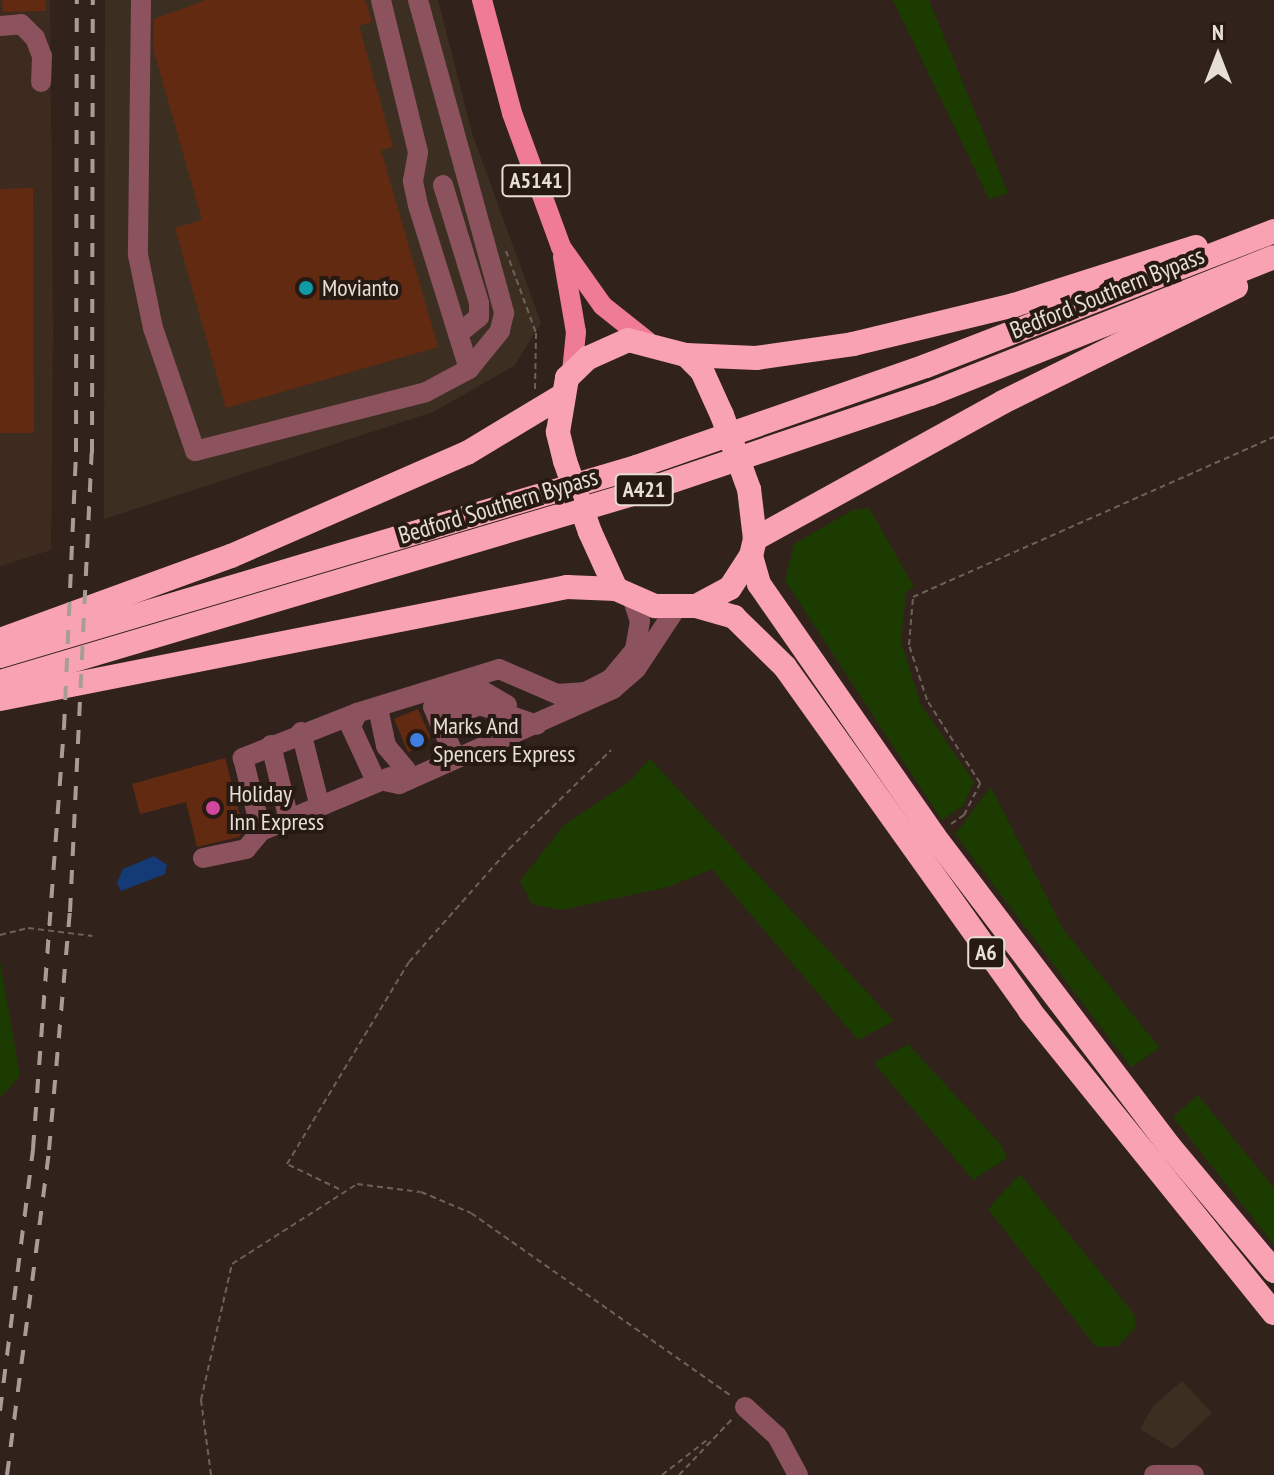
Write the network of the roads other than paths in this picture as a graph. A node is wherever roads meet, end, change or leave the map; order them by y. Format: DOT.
graph roads {
  1 [pos="141,0"];
  2 [pos="381,0"];
  3 [pos="418,0"];
  4 [pos="482,0"];
  5 [pos="0,26"];
  6 [pos="41,82"];
  7 [pos="453,143"];
  8 [pos="418,152"];
  9 [pos="443,185"];
  10 [pos="1274,222"];
  11 [pos="1274,231"];
  12 [pos="561,247"];
  13 [pos="1274,257"];
  14 [pos="1274,269"];
  15 [pos="458,334"];
  16 [pos="647,341"];
  17 [pos="686,355"];
  18 [pos="469,369"];
  19 [pos="572,372"];
  20 [pos="560,397"];
  21 [pos="753,548"];
  22 [pos="624,594"];
  23 [pos="686,607"];
  24 [pos="0,640"];
  25 [pos="0,656"];
  26 [pos="0,682"];
  27 [pos="508,682"];
  28 [pos="557,694"];
  29 [pos="0,699"];
  30 [pos="507,705"];
  31 [pos="378,708"];
  32 [pos="357,713"];
  33 [pos="558,716"];
  34 [pos="439,721"];
  35 [pos="537,725"];
  36 [pos="301,732"];
  37 [pos="271,745"];
  38 [pos="452,750"];
  39 [pos="406,770"];
  40 [pos="381,780"];
  41 [pos="320,807"];
  42 [pos="289,820"];
  43 [pos="261,831"];
  44 [pos="203,858"];
  45 [pos="1274,1271"];
  46 [pos="1274,1313"];
  47 [pos="745,1407"];
  48 [pos="798,1475"];
  49 [pos="1154,1475"];
  50 [pos="1194,1475"];
  1 -- 18 [label="street"];
  2 -- 8 [label="street"];
  3 -- 7 [label="street"];
  4 -- 12 [label="main road, A5141"];
  5 -- 6 [label="street"];
  7 -- 8 [label="street"];
  7 -- 18 [label="street"];
  8 -- 15 [label="street"];
  9 -- 15 [label="street"];
  10 -- 17 [label="highway"];
  11 -- 25 [label="highway, Bedford Southern Bypass / A421"];
  12 -- 16 [label="main road, A5141"];
  12 -- 19 [label="main road, A5141"];
  13 -- 26 [label="highway, Bedford Southern Bypass / A421"];
  14 -- 21 [label="highway"];
  15 -- 18 [label="street"];
  16 -- 17 [label="highway"];
  16 -- 19 [label="highway"];
  17 -- 21 [label="highway, bridge"];
  19 -- 20 [label="highway"];
  20 -- 22 [label="highway, bridge"];
  20 -- 24 [label="highway"];
  21 -- 23 [label="highway"];
  21 -- 45 [label="highway, A6"];
  22 -- 23 [label="highway"];
  22 -- 28 [label="street"];
  22 -- 29 [label="highway"];
  23 -- 33 [label="street"];
  23 -- 46 [label="highway, A6"];
  27 -- 30 [label="street"];
  28 -- 31 [label="street"];
  28 -- 33 [label="street"];
  30 -- 34 [label="street"];
  30 -- 35 [label="street"];
  31 -- 32 [label="street"];
  31 -- 39 [label="street"];
  32 -- 36 [label="street"];
  32 -- 40 [label="street"];
  33 -- 35 [label="street"];
  34 -- 35 [label="street"];
  34 -- 38 [label="street"];
  35 -- 38 [label="street"];
  35 -- 40 [label="street"];
  36 -- 37 [label="street"];
  36 -- 41 [label="street"];
  37 -- 42 [label="street"];
  37 -- 43 [label="street"];
  38 -- 39 [label="street"];
  39 -- 40 [label="street"];
  40 -- 41 [label="street"];
  41 -- 42 [label="street"];
  42 -- 43 [label="street"];
  43 -- 44 [label="street"];
  47 -- 48 [label="street"];
  49 -- 50 [label="street"];
}
